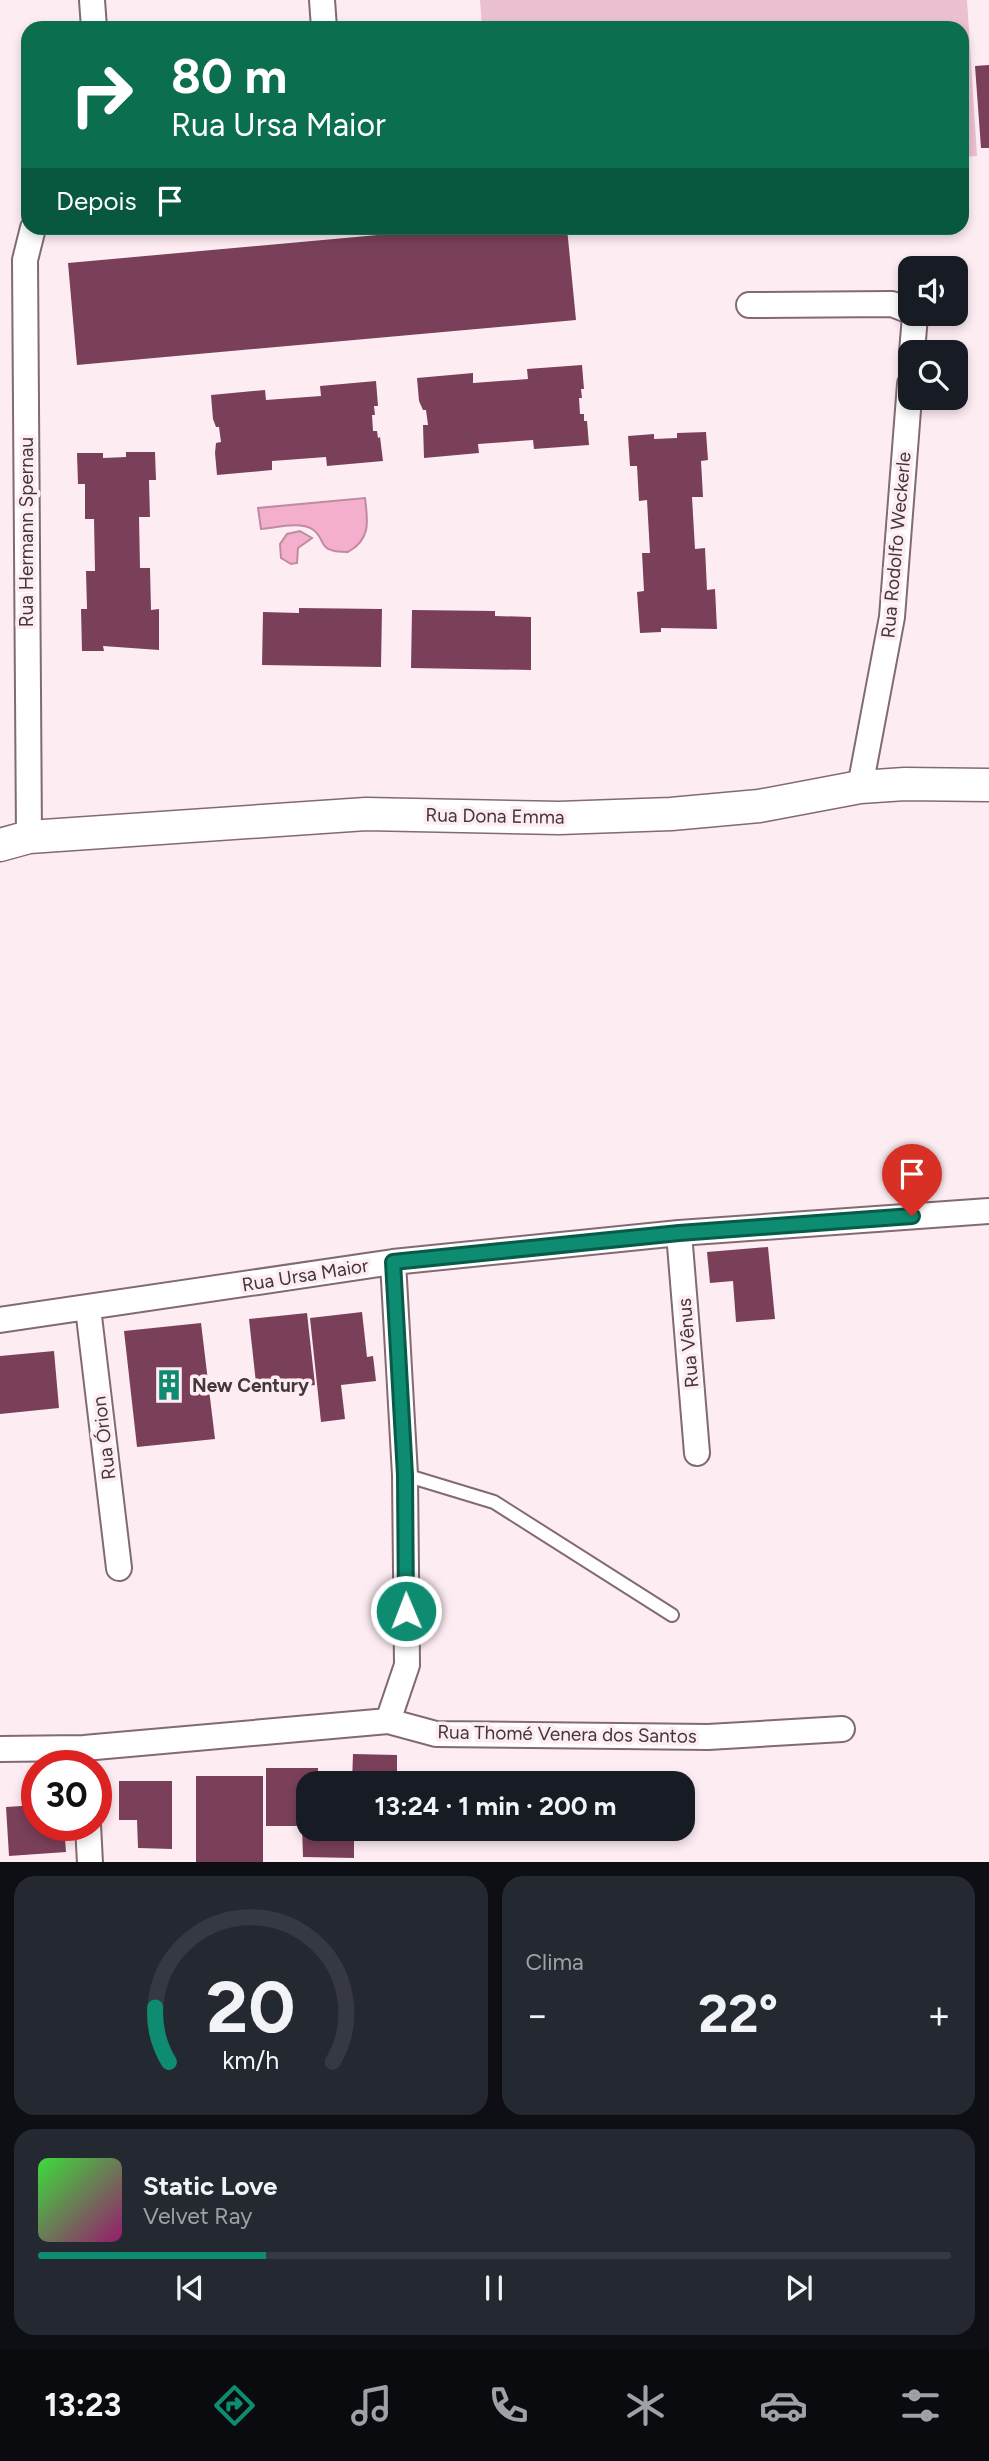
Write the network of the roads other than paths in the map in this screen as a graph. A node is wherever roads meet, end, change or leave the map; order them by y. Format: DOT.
graph roads {
  1 [pos="92,0"];
  2 [pos="321,0"];
  3 [pos="94,21"];
  4 [pos="323,21"];
  5 [pos="31,235"];
  6 [pos="749,305"];
  7 [pos="898,307"];
  8 [pos="908,410"];
  9 [pos="989,785"];
  10 [pos="860,787"];
  11 [pos="14,841"];
  12 [pos="989,1211"];
  13 [pos="679,1233"];
  14 [pos="393,1262"];
  15 [pos="88,1308"];
  16 [pos="0,1320"];
  17 [pos="697,1453"];
  18 [pos="405,1475"];
  19 [pos="119,1568"];
  20 [pos="672,1615"];
  21 [pos="388,1721"];
  22 [pos="842,1729"];
  23 [pos="0,1749"];
  24 [pos="21,1751"];
  25 [pos="112,1754"];
  26 [pos="88,1841"];
  27 [pos="89,1862"];
  1 -- 3 [label="street"];
  2 -- 4 [label="street"];
  5 -- 11 [label="street, Rua Hermann Spernau"];
  6 -- 7 [label="street"];
  8 -- 10 [label="street, Rua Rodolfo Weckerle"];
  9 -- 10 [label="street, Rua Dona Emma"];
  10 -- 11 [label="street, Rua Dona Emma"];
  12 -- 13 [label="street, Rua Ursa Maior"];
  13 -- 14 [label="street, Rua Ursa Maior"];
  13 -- 17 [label="street, Rua Vênus"];
  14 -- 15 [label="street, Rua Ursa Maior"];
  14 -- 18 [label="street"];
  15 -- 16 [label="street, Rua Ursa Maior"];
  15 -- 19 [label="street, Rua Órion"];
  18 -- 20 [label="lane"];
  18 -- 21 [label="street"];
  21 -- 22 [label="street, Rua Thomé Venera dos Santos"];
  21 -- 25 [label="street, Rua Thomé Venera dos Santos"];
  23 -- 24 [label="street, Rua Thomé Venera dos Santos"];
  26 -- 27 [label="street"];
}
